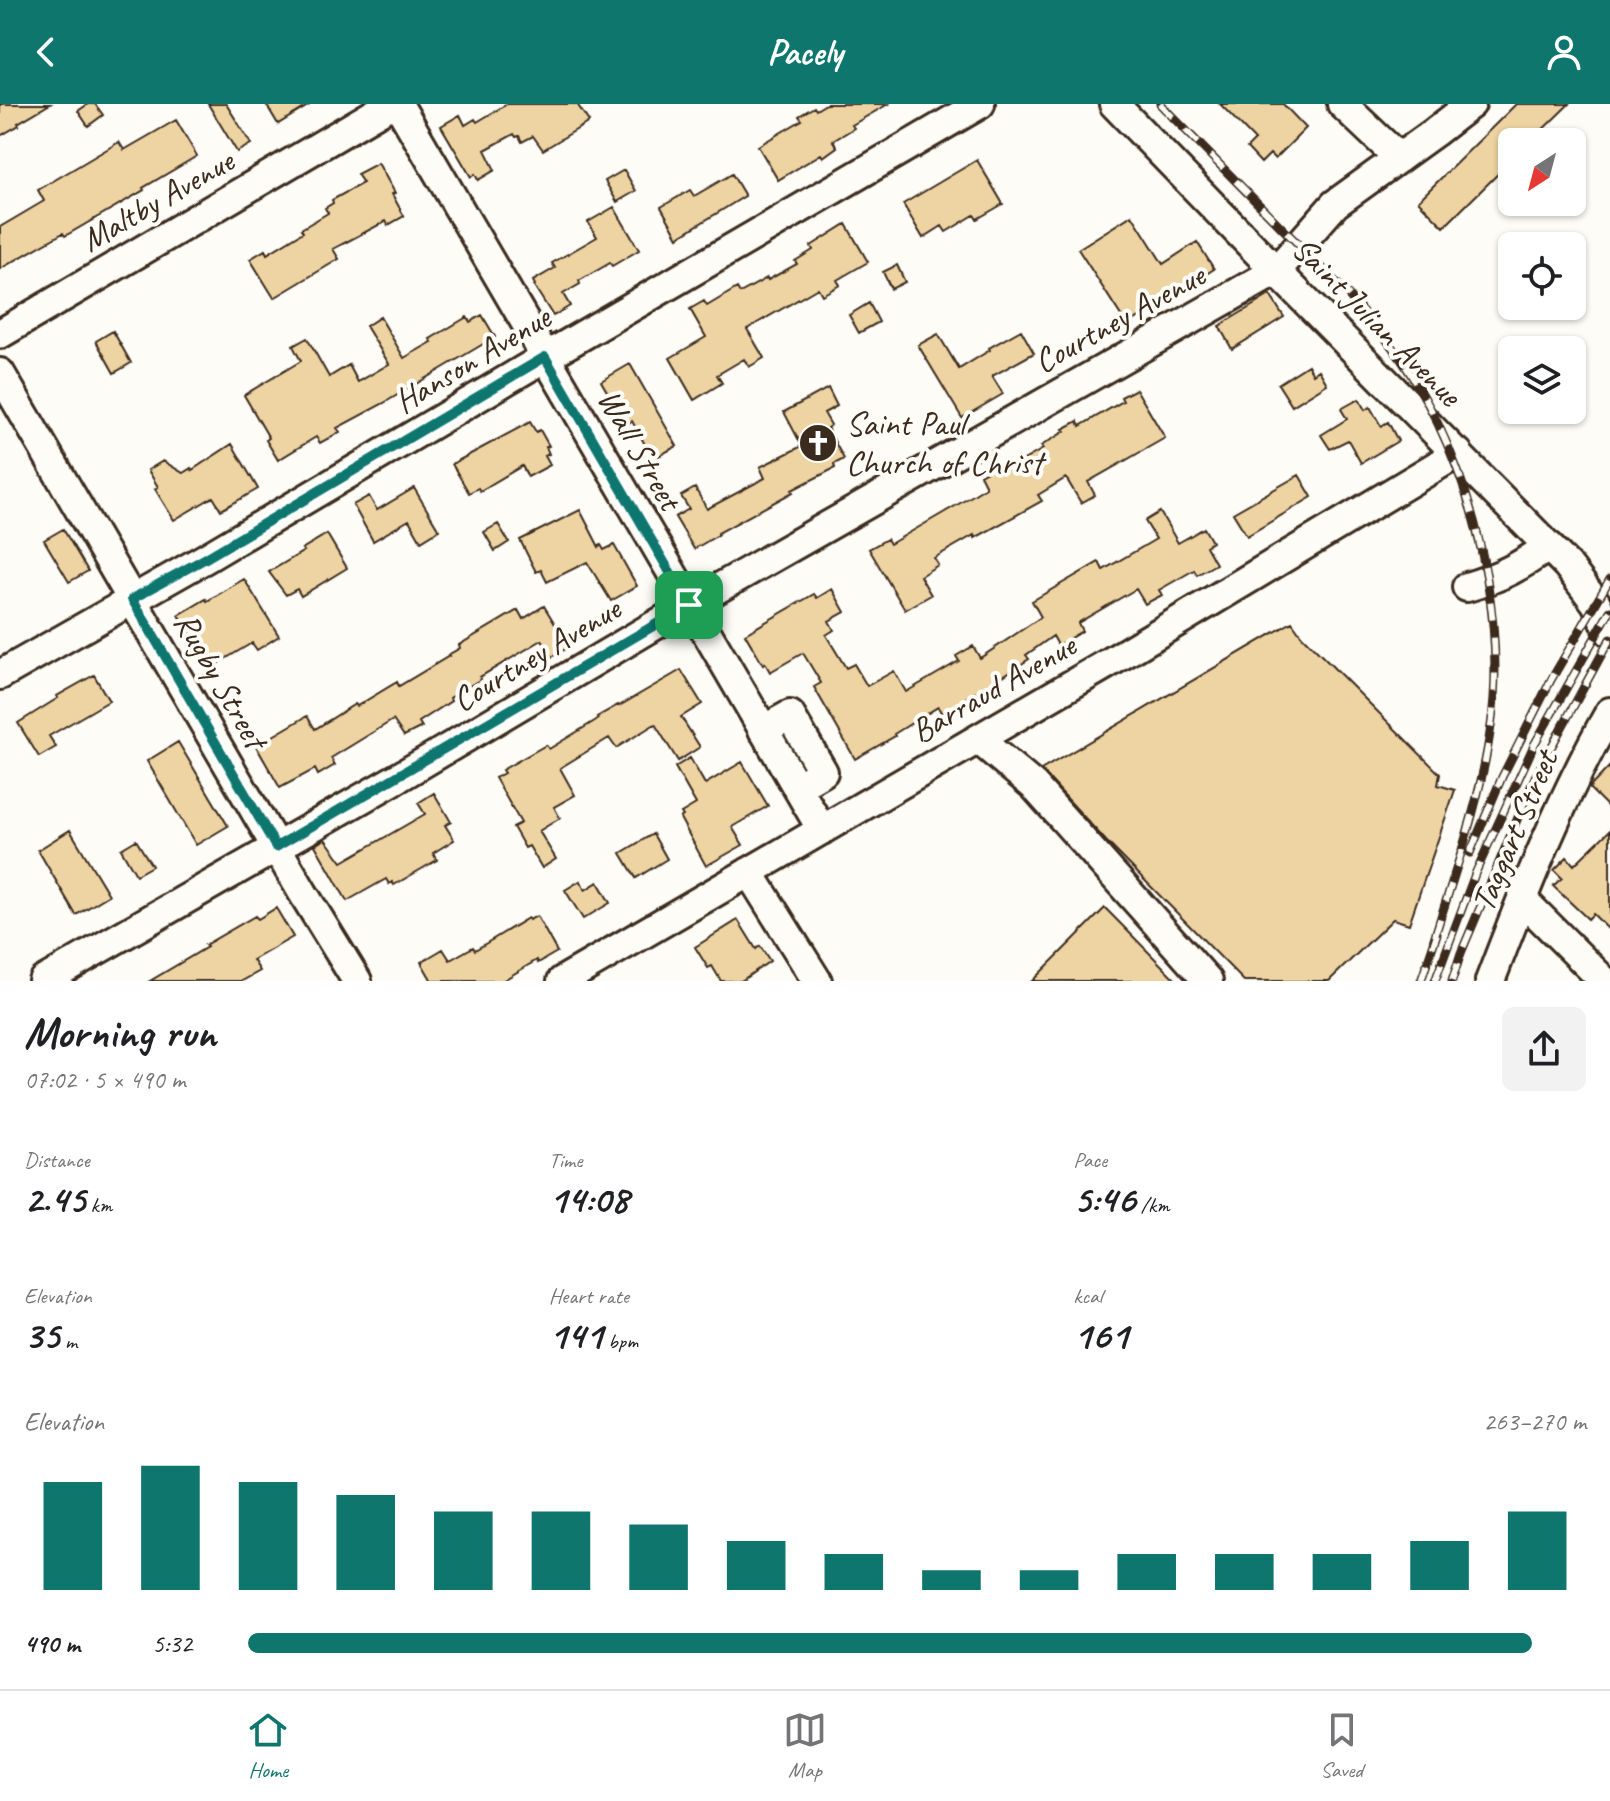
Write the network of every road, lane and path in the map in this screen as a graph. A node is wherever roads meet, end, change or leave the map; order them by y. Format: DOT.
graph roads {
  1 [pos="391,104"];
  2 [pos="398,104"];
  3 [pos="980,104"];
  4 [pos="1114,104"];
  5 [pos="1342,104"];
  6 [pos="1471,104"];
  7 [pos="1399,158"];
  8 [pos="1276,271"];
  9 [pos="0,334"];
  10 [pos="545,357"];
  11 [pos="0,373"];
  12 [pos="1458,453"];
  13 [pos="1549,546"];
  14 [pos="1467,587"];
  15 [pos="132,599"];
  16 [pos="689,605"];
  17 [pos="1610,632"];
  18 [pos="0,675"];
  19 [pos="1610,712"];
  20 [pos="978,739"];
  21 [pos="822,830"];
  22 [pos="276,847"];
  23 [pos="749,872"];
  24 [pos="1522,899"];
  25 [pos="43,981"];
  26 [pos="357,981"];
  27 [pos="562,981"];
  28 [pos="817,981"];
  29 [pos="1208,981"];
  30 [pos="1490,981"];
  31 [pos="1604,981"];
  1 -- 9 [label="street, Maltby Avenue"];
  2 -- 10 [label="street, Wall Street"];
  3 -- 10 [label="street, Hanson Avenue"];
  4 -- 8 [label="street, Saint Julian Avenue"];
  5 -- 7 [label="street"];
  6 -- 7 [label="street, Courtney Avenue"];
  7 -- 8 [label="street, Courtney Avenue"];
  8 -- 12 [label="street, Saint Julian Avenue"];
  8 -- 16 [label="street, Courtney Avenue"];
  10 -- 15 [label="street, Hanson Avenue"];
  10 -- 16 [label="street, Wall Street"];
  11 -- 15 [label="street, Rugby Street"];
  12 -- 13 [label="street, Saint Julian Avenue"];
  12 -- 20 [label="street, Barraud Avenue"];
  13 -- 14 [label="street"];
  13 -- 17 [label="street, Saint Julian Avenue"];
  15 -- 18 [label="street, Hanson Avenue"];
  15 -- 22 [label="street, Rugby Street"];
  16 -- 21 [label="street, Wall Street"];
  16 -- 22 [label="street, Courtney Avenue"];
  19 -- 24 [label="street, Taggart Street"];
  20 -- 21 [label="street, Barraud Avenue"];
  20 -- 29 [label="street"];
  21 -- 23 [label="street, Barraud Avenue"];
  22 -- 25 [label="street, Courtney Avenue"];
  22 -- 26 [label="street, Rugby Street"];
  23 -- 27 [label="street, Barraud Avenue"];
  23 -- 28 [label="street"];
  24 -- 30 [label="street, Taggart Street"];
  24 -- 31 [label="street"];
}
